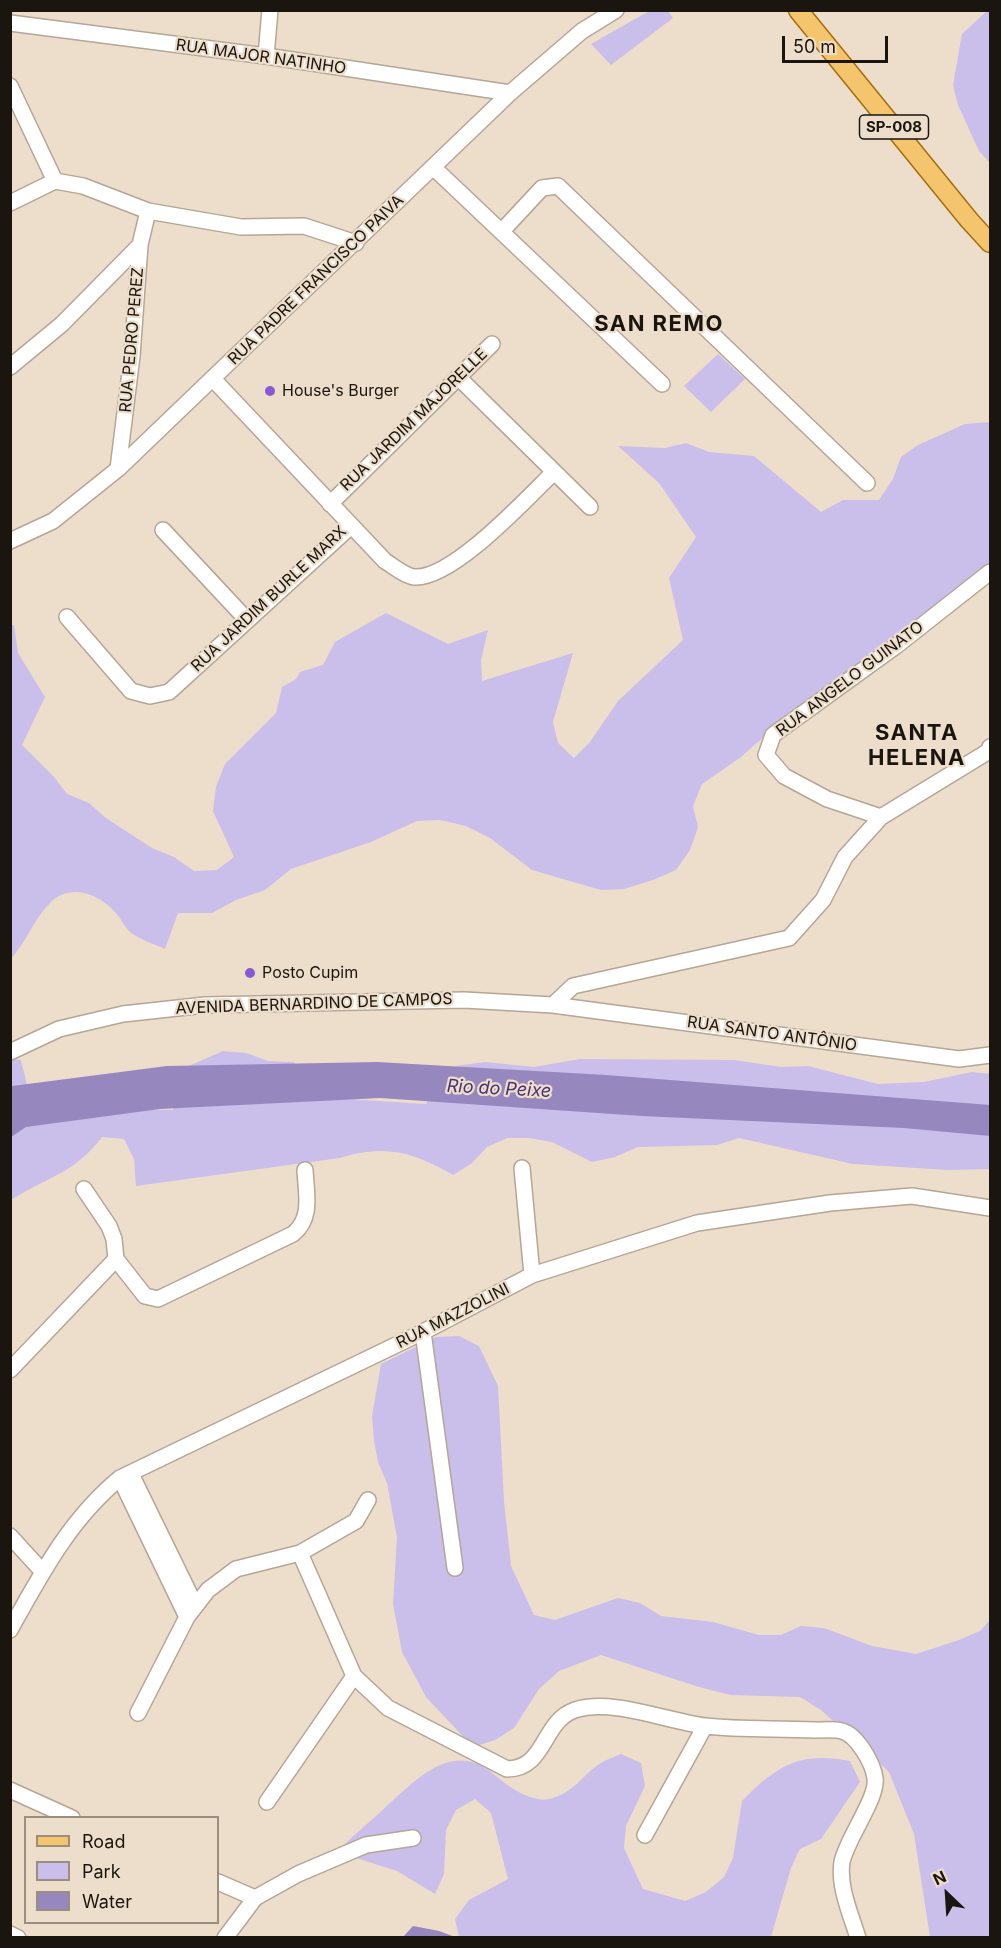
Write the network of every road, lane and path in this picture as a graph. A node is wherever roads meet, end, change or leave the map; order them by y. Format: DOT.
graph roads {
  1 [pos="270,10"];
  2 [pos="616,10"];
  3 [pos="798,10"];
  4 [pos="10,23"];
  5 [pos="266,57"];
  6 [pos="10,86"];
  7 [pos="510,93"];
  8 [pos="434,168"];
  9 [pos="55,181"];
  10 [pos="10,203"];
  11 [pos="148,212"];
  12 [pos="502,231"];
  13 [pos="356,243"];
  14 [pos="990,243"];
  15 [pos="140,245"];
  16 [pos="492,344"];
  17 [pos="10,367"];
  18 [pos="459,378"];
  19 [pos="213,379"];
  20 [pos="662,384"];
  21 [pos="118,469"];
  22 [pos="554,472"];
  23 [pos="867,483"];
  24 [pos="333,500"];
  25 [pos="590,507"];
  26 [pos="351,526"];
  27 [pos="163,530"];
  28 [pos="10,541"];
  29 [pos="990,572"];
  30 [pos="67,617"];
  31 [pos="247,620"];
  32 [pos="990,750"];
  33 [pos="880,816"];
  34 [pos="553,1005"];
  35 [pos="10,1052"];
  36 [pos="990,1055"];
  37 [pos="522,1168"];
  38 [pos="305,1170"];
  39 [pos="84,1189"];
  40 [pos="990,1208"];
  41 [pos="116,1259"];
  42 [pos="532,1275"];
  43 [pos="423,1332"];
  44 [pos="10,1370"];
  45 [pos="126,1476"];
  46 [pos="368,1500"];
  47 [pos="10,1536"];
  48 [pos="300,1553"];
  49 [pos="455,1568"];
  50 [pos="42,1571"];
  51 [pos="191,1611"];
  52 [pos="10,1630"];
  53 [pos="354,1676"];
  54 [pos="138,1713"];
  55 [pos="705,1726"];
  56 [pos="10,1790"];
  57 [pos="267,1802"];
  58 [pos="68,1816"];
  59 [pos="645,1835"];
  60 [pos="413,1838"];
  61 [pos="219,1881"];
  62 [pos="255,1898"];
  63 [pos="10,1934"];
  64 [pos="18,1938"];
  65 [pos="225,1938"];
  66 [pos="858,1938"];
  1 -- 5 [label="street"];
  2 -- 7 [label="street, RUA PADRE FRANCISCO PAIVA"];
  3 -- 14 [label="main road, SP-008"];
  4 -- 5 [label="street, RUA MAJOR NATINHO"];
  5 -- 7 [label="street, RUA MAJOR NATINHO"];
  6 -- 9 [label="street"];
  7 -- 8 [label="street, RUA PADRE FRANCISCO PAIVA"];
  8 -- 12 [label="street"];
  8 -- 13 [label="street, RUA PADRE FRANCISCO PAIVA"];
  9 -- 10 [label="street"];
  9 -- 11 [label="street"];
  11 -- 13 [label="street"];
  11 -- 15 [label="street, RUA PEDRO PEREZ"];
  12 -- 20 [label="street"];
  12 -- 23 [label="street"];
  13 -- 19 [label="street, RUA PADRE FRANCISCO PAIVA"];
  15 -- 17 [label="street"];
  15 -- 21 [label="street, RUA PEDRO PEREZ"];
  16 -- 18 [label="street, RUA JARDIM MAJORELLE"];
  18 -- 22 [label="street"];
  18 -- 24 [label="street, RUA JARDIM MAJORELLE"];
  19 -- 21 [label="street, RUA PADRE FRANCISCO PAIVA"];
  19 -- 24 [label="street, RUA JARDIM BURLE MARX"];
  21 -- 28 [label="street, RUA PADRE FRANCISCO PAIVA"];
  22 -- 25 [label="street"];
  22 -- 26 [label="street"];
  24 -- 26 [label="street, RUA JARDIM BURLE MARX"];
  26 -- 31 [label="street, RUA JARDIM BURLE MARX"];
  27 -- 31 [label="street"];
  29 -- 33 [label="street, RUA ANGELO GUINATO"];
  30 -- 31 [label="street, RUA JARDIM BURLE MARX"];
  32 -- 33 [label="street"];
  33 -- 34 [label="street"];
  34 -- 35 [label="street, AVENIDA BERNARDINO DE CAMPOS"];
  34 -- 36 [label="street, RUA SANTO ANTÔNIO"];
  37 -- 42 [label="street"];
  38 -- 41 [label="street"];
  39 -- 41 [label="street"];
  40 -- 42 [label="street, RUA MAZZOLINI"];
  41 -- 44 [label="street"];
  42 -- 43 [label="street, RUA MAZZOLINI"];
  43 -- 45 [label="street, RUA MAZZOLINI"];
  43 -- 49 [label="street"];
  45 -- 50 [label="street, RUA MAZZOLINI"];
  45 -- 51 [label="street"];
  46 -- 48 [label="street"];
  47 -- 50 [label="street"];
  48 -- 51 [label="street"];
  48 -- 53 [label="street"];
  50 -- 52 [label="street, RUA MAZZOLINI"];
  51 -- 54 [label="street"];
  53 -- 55 [label="street"];
  53 -- 57 [label="street"];
  55 -- 59 [label="street"];
  55 -- 66 [label="street"];
  56 -- 58 [label="street"];
  60 -- 62 [label="street"];
  61 -- 62 [label="street"];
  62 -- 65 [label="street"];
  63 -- 64 [label="street"];
}
